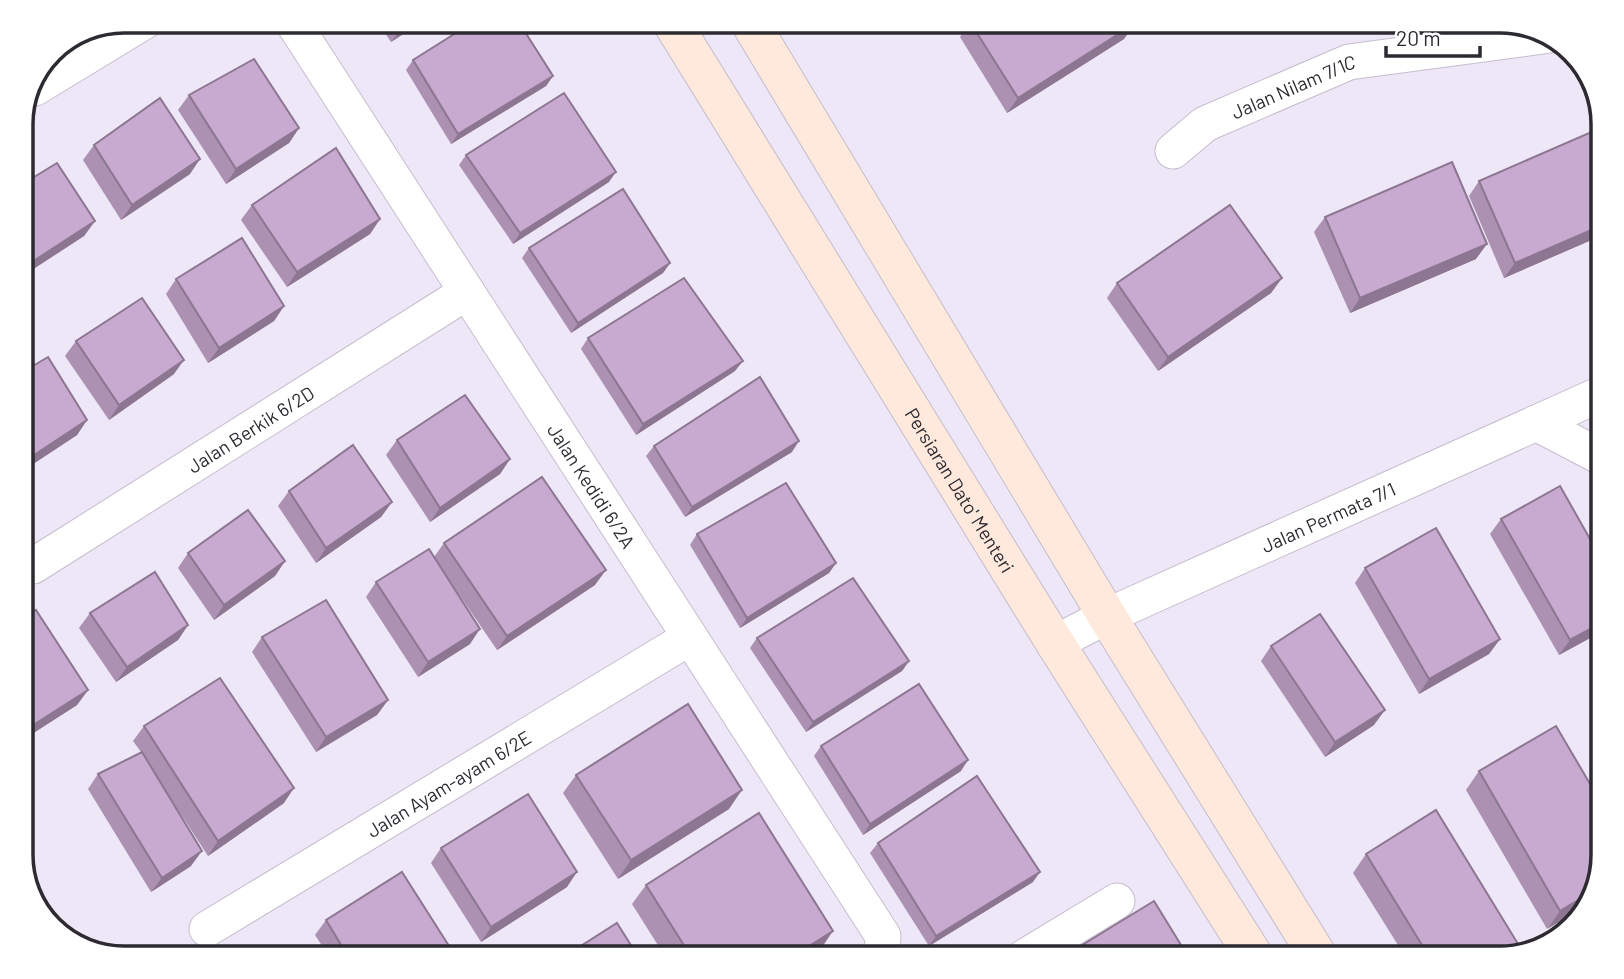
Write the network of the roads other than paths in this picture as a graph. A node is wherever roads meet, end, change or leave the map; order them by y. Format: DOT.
graph roads {
  1 [pos="125,33"];
  2 [pos="300,33"];
  3 [pos="678,33"];
  4 [pos="756,33"];
  5 [pos="1528,38"];
  6 [pos="44,83"];
  7 [pos="1173,151"];
  8 [pos="467,292"];
  9 [pos="1591,399"];
  10 [pos="1536,424"];
  11 [pos="1591,452"];
  12 [pos="33,566"];
  13 [pos="1107,616"];
  14 [pos="689,638"];
  15 [pos="1055,643"];
  16 [pos="1117,901"];
  17 [pos="207,929"];
  18 [pos="882,946"];
  19 [pos="1043,946"];
  20 [pos="1247,946"];
  21 [pos="1312,946"];
  1 -- 6 [label="street"];
  2 -- 8 [label="street, Jalan Kedidi 6/2A"];
  3 -- 15 [label="main road, Persiaran Dato' Menteri"];
  4 -- 13 [label="main road"];
  5 -- 7 [label="street, Jalan Nilam 7/1C"];
  8 -- 12 [label="street, Jalan Berkik 6/2D"];
  8 -- 14 [label="street, Jalan Kedidi 6/2A"];
  9 -- 10 [label="street, Jalan Permata 7/1"];
  10 -- 11 [label="street"];
  10 -- 13 [label="street, Jalan Permata 7/1"];
  13 -- 15 [label="street, Jalan Permata 7/1"];
  13 -- 21 [label="main road"];
  14 -- 17 [label="street, Jalan Ayam-ayam 6/2E"];
  14 -- 18 [label="street, Jalan Kedidi 6/2A"];
  15 -- 20 [label="main road, Persiaran Dato' Menteri"];
  16 -- 19 [label="street"];
}
